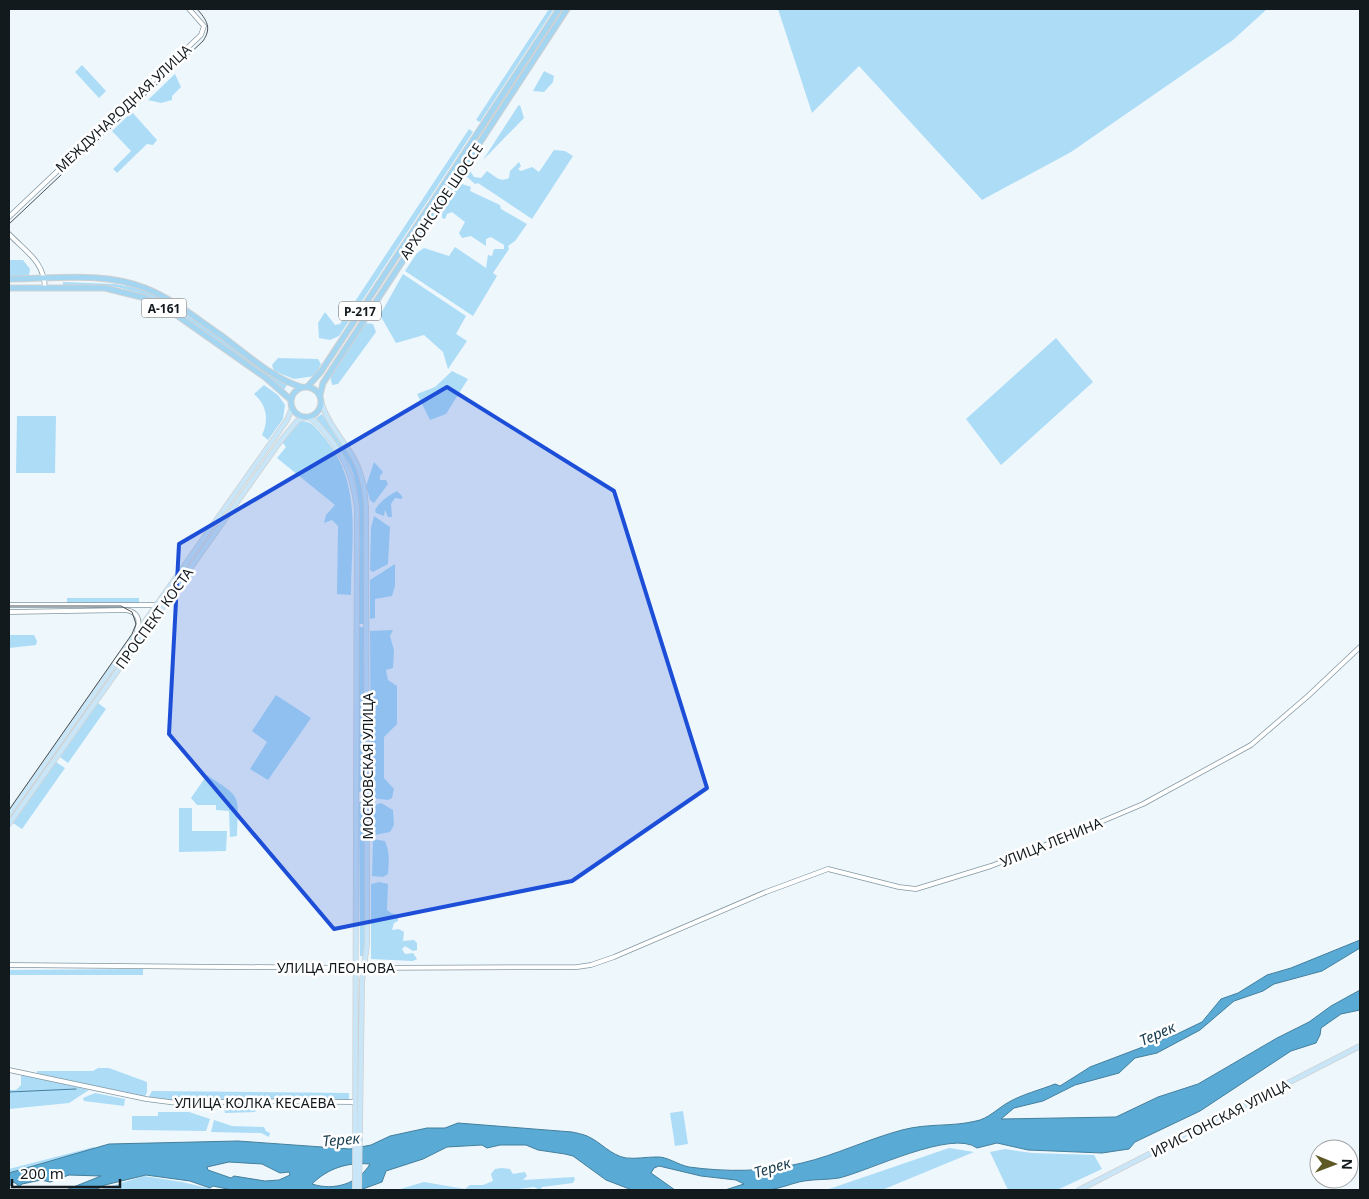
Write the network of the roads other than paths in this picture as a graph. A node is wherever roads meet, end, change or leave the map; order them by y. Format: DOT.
graph roads {
  1 [pos="189,9"];
  2 [pos="559,9"];
  3 [pos="567,9"];
  4 [pos="9,217"];
  5 [pos="9,234"];
  6 [pos="9,279"];
  7 [pos="44,279"];
  8 [pos="9,288"];
  9 [pos="45,288"];
  10 [pos="308,386"];
  11 [pos="302,387"];
  12 [pos="320,395"];
  13 [pos="291,400"];
  14 [pos="321,402"];
  15 [pos="292,408"];
  16 [pos="306,417"];
  17 [pos="9,605"];
  18 [pos="155,605"];
  19 [pos="9,612"];
  20 [pos="135,635"];
  21 [pos="1360,647"];
  22 [pos="9,814"];
  23 [pos="9,824"];
  24 [pos="658,939"];
  25 [pos="9,965"];
  26 [pos="365,967"];
  27 [pos="355,968"];
  28 [pos="1360,1046"];
  29 [pos="9,1070"];
  30 [pos="355,1102"];
  31 [pos="357,1141"];
  32 [pos="357,1190"];
  33 [pos="1079,1190"];
  1 -- 4 [label="street, МЕЖДУНАРОДНАЯ УЛИЦА"];
  2 -- 10 [label="highway, АРХОНСКОЕ ШОССЕ / Р-217"];
  3 -- 12 [label="highway, АРХОНСКОЕ ШОССЕ / Р-217"];
  5 -- 7 [label="street"];
  6 -- 7 [label="highway, А-161"];
  7 -- 9 [label="street"];
  7 -- 11 [label="highway, А-161"];
  8 -- 9 [label="highway, А-161"];
  9 -- 13 [label="highway, А-161"];
  10 -- 11 [label="highway"];
  10 -- 12 [label="highway"];
  11 -- 13 [label="highway"];
  12 -- 14 [label="highway"];
  13 -- 15 [label="highway"];
  14 -- 16 [label="highway"];
  14 -- 26 [label="main road, МОСКОВСКАЯ УЛИЦА"];
  15 -- 16 [label="highway"];
  15 -- 18 [label="main road, ПРОСПЕКТ КОСТА"];
  16 -- 23 [label="main road, ПРОСПЕКТ КОСТА"];
  16 -- 27 [label="main road, МОСКОВСКАЯ УЛИЦА"];
  17 -- 18 [label="street"];
  18 -- 20 [label="main road, ПРОСПЕКТ КОСТА"];
  19 -- 20 [label="street"];
  20 -- 22 [label="main road, ПРОСПЕКТ КОСТА"];
  21 -- 24 [label="street, УЛИЦА ЛЕНИНА"];
  24 -- 26 [label="street, УЛИЦА ЛЕОНОВА"];
  25 -- 27 [label="street, УЛИЦА ЛЕОНОВА"];
  26 -- 27 [label="street, УЛИЦА ЛЕОНОВА"];
  26 -- 31 [label="main road, МОСКОВСКАЯ УЛИЦА"];
  27 -- 30 [label="main road, МОСКОВСКАЯ УЛИЦА"];
  28 -- 33 [label="main road, ИРИСТОНСКАЯ УЛИЦА"];
  29 -- 30 [label="street, УЛИЦА КОЛКА КЕСАЕВА"];
  30 -- 31 [label="main road, МОСКОВСКАЯ УЛИЦА"];
  31 -- 32 [label="main road"];
}
